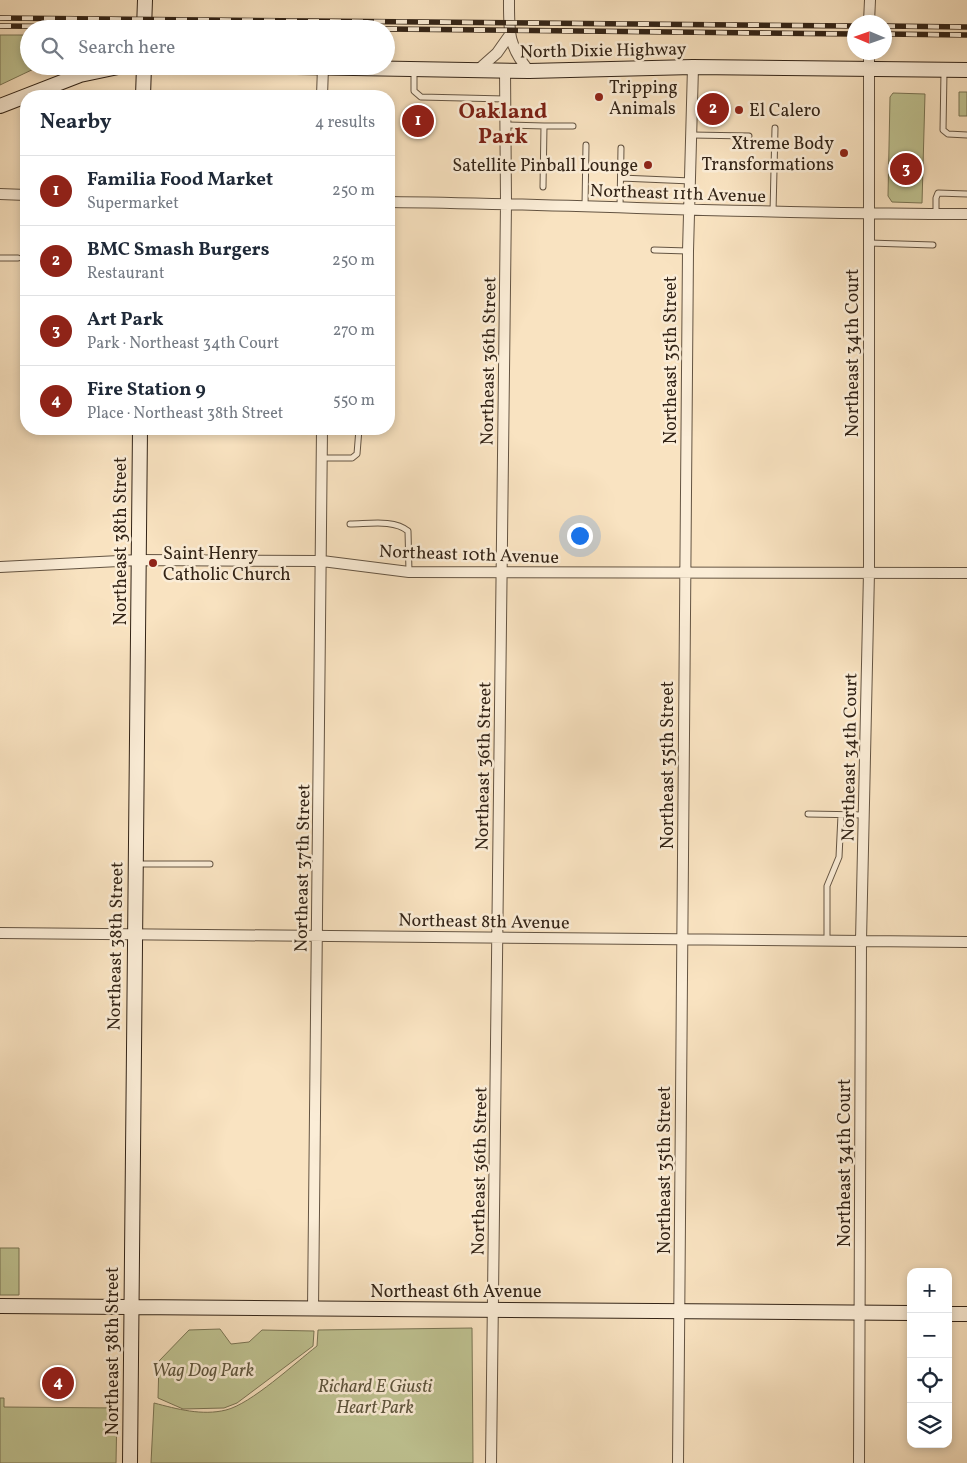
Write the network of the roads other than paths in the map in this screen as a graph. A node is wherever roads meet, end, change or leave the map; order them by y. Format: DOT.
graph roads {
  1 [pos="145,0"];
  2 [pos="509,0"];
  3 [pos="870,0"];
  4 [pos="869,15"];
  5 [pos="144,20"];
  6 [pos="509,36"];
  7 [pos="869,60"];
  8 [pos="693,67"];
  9 [pos="395,68"];
  10 [pos="414,68"];
  11 [pos="869,68"];
  12 [pos="479,70"];
  13 [pos="505,70"];
  14 [pos="944,70"];
  15 [pos="967,70"];
  16 [pos="529,71"];
  17 [pos="80,75"];
  18 [pos="144,75"];
  19 [pos="323,75"];
  20 [pos="42,90"];
  21 [pos="143,90"];
  22 [pos="322,90"];
  23 [pos="20,99"];
  24 [pos="505,99"];
  25 [pos="1,106"];
  26 [pos="505,126"];
  27 [pos="544,126"];
  28 [pos="573,126"];
  29 [pos="775,128"];
  30 [pos="692,134"];
  31 [pos="967,135"];
  32 [pos="749,136"];
  33 [pos="586,145"];
  34 [pos="621,148"];
  35 [pos="621,178"];
  36 [pos="691,181"];
  37 [pos="543,187"];
  38 [pos="0,194"];
  39 [pos="967,194"];
  40 [pos="20,195"];
  41 [pos="395,202"];
  42 [pos="506,203"];
  43 [pos="585,206"];
  44 [pos="620,207"];
  45 [pos="690,210"];
  46 [pos="773,212"];
  47 [pos="936,214"];
  48 [pos="967,214"];
  49 [pos="868,215"];
  50 [pos="868,243"];
  51 [pos="933,245"];
  52 [pos="654,250"];
  53 [pos="688,251"];
  54 [pos="0,258"];
  55 [pos="18,258"];
  56 [pos="140,435"];
  57 [pos="322,435"];
  58 [pos="359,435"];
  59 [pos="322,458"];
  60 [pos="350,524"];
  61 [pos="139,560"];
  62 [pos="322,561"];
  63 [pos="0,567"];
  64 [pos="409,572"];
  65 [pos="869,572"];
  66 [pos="502,573"];
  67 [pos="685,574"];
  68 [pos="967,574"];
  69 [pos="808,814"];
  70 [pos="841,814"];
  71 [pos="864,815"];
  72 [pos="135,864"];
  73 [pos="210,864"];
  74 [pos="0,933"];
  75 [pos="135,936"];
  76 [pos="318,936"];
  77 [pos="498,938"];
  78 [pos="682,940"];
  79 [pos="827,941"];
  80 [pos="861,941"];
  81 [pos="967,942"];
  82 [pos="0,1306"];
  83 [pos="131,1308"];
  84 [pos="313,1309"];
  85 [pos="493,1310"];
  86 [pos="679,1312"];
  87 [pos="859,1313"];
  88 [pos="907,1313"];
  89 [pos="952,1314"];
  90 [pos="967,1314"];
  91 [pos="130,1463"];
  92 [pos="491,1463"];
  93 [pos="678,1463"];
  94 [pos="859,1463"];
  1 -- 5 [label="street"];
  2 -- 6 [label="street"];
  3 -- 4 [label="street"];
  6 -- 12 [label="street"];
  6 -- 16 [label="street"];
  7 -- 11 [label="street, Northeast 34th Court"];
  8 -- 11 [label="street, North Dixie Highway"];
  8 -- 16 [label="street, North Dixie Highway"];
  8 -- 30 [label="street, Northeast 35th Street"];
  9 -- 10 [label="street, North Dixie Highway"];
  10 -- 12 [label="street, North Dixie Highway"];
  10 -- 24 [label="lane"];
  11 -- 14 [label="street, North Dixie Highway"];
  11 -- 49 [label="street, Northeast 34th Court"];
  12 -- 13 [label="street, North Dixie Highway"];
  13 -- 16 [label="street, North Dixie Highway"];
  13 -- 24 [label="street, Northeast 36th Street"];
  14 -- 15 [label="street, North Dixie Highway"];
  14 -- 31 [label="lane"];
  17 -- 20 [label="street"];
  18 -- 21 [label="street"];
  19 -- 22 [label="street"];
  23 -- 25 [label="street"];
  24 -- 26 [label="street, Northeast 36th Street"];
  26 -- 27 [label="lane"];
  26 -- 42 [label="street, Northeast 36th Street"];
  27 -- 28 [label="lane"];
  27 -- 37 [label="lane"];
  29 -- 46 [label="lane"];
  30 -- 32 [label="lane"];
  30 -- 36 [label="street, Northeast 35th Street"];
  33 -- 43 [label="lane"];
  34 -- 35 [label="lane"];
  35 -- 36 [label="lane"];
  35 -- 44 [label="lane"];
  36 -- 45 [label="street, Northeast 35th Street"];
  38 -- 40 [label="street"];
  39 -- 47 [label="lane"];
  41 -- 42 [label="street, Northeast 11th Avenue"];
  42 -- 43 [label="street, Northeast 11th Avenue"];
  42 -- 66 [label="street, Northeast 36th Street"];
  43 -- 44 [label="street, Northeast 11th Avenue"];
  44 -- 45 [label="street, Northeast 11th Avenue"];
  45 -- 46 [label="street, Northeast 11th Avenue"];
  45 -- 53 [label="street, Northeast 35th Street"];
  46 -- 49 [label="street, Northeast 11th Avenue"];
  47 -- 48 [label="street, Northeast 11th Avenue"];
  47 -- 49 [label="street, Northeast 11th Avenue"];
  49 -- 50 [label="street, Northeast 34th Court"];
  50 -- 51 [label="lane"];
  50 -- 65 [label="street, Northeast 34th Court"];
  52 -- 53 [label="lane"];
  53 -- 67 [label="street, Northeast 35th Street"];
  54 -- 55 [label="lane"];
  56 -- 61 [label="street, Northeast 38th Street"];
  57 -- 59 [label="street, Northeast 37th Street"];
  58 -- 59 [label="lane"];
  59 -- 62 [label="street, Northeast 37th Street"];
  60 -- 64 [label="lane"];
  61 -- 62 [label="street, Northeast 10th Avenue"];
  61 -- 63 [label="street, Northeast 10th Avenue"];
  61 -- 72 [label="street, Northeast 38th Street"];
  62 -- 64 [label="street, Northeast 10th Avenue"];
  62 -- 76 [label="street, Northeast 37th Street"];
  64 -- 66 [label="street, Northeast 10th Avenue"];
  65 -- 67 [label="street, Northeast 10th Avenue"];
  65 -- 68 [label="street, Northeast 10th Avenue"];
  65 -- 71 [label="street, Northeast 34th Court"];
  66 -- 67 [label="street, Northeast 10th Avenue"];
  66 -- 77 [label="street, Northeast 36th Street"];
  67 -- 78 [label="street, Northeast 35th Street"];
  69 -- 70 [label="lane"];
  70 -- 71 [label="lane"];
  70 -- 79 [label="lane"];
  71 -- 80 [label="street, Northeast 34th Court"];
  72 -- 73 [label="lane"];
  72 -- 75 [label="street, Northeast 38th Street"];
  74 -- 75 [label="street, Northeast 8th Avenue"];
  75 -- 76 [label="street, Northeast 8th Avenue"];
  75 -- 83 [label="street, Northeast 38th Street"];
  76 -- 77 [label="street, Northeast 8th Avenue"];
  76 -- 84 [label="street, Northeast 37th Street"];
  77 -- 78 [label="street, Northeast 8th Avenue"];
  77 -- 85 [label="street, Northeast 36th Street"];
  78 -- 79 [label="street, Northeast 8th Avenue"];
  78 -- 86 [label="street, Northeast 35th Street"];
  79 -- 80 [label="street, Northeast 8th Avenue"];
  80 -- 81 [label="street, Northeast 8th Avenue"];
  80 -- 87 [label="street, Northeast 34th Court"];
  82 -- 83 [label="street, Northeast 6th Avenue"];
  83 -- 84 [label="street, Northeast 6th Avenue"];
  83 -- 91 [label="street, Northeast 38th Street"];
  84 -- 85 [label="street, Northeast 6th Avenue"];
  85 -- 86 [label="street, Northeast 6th Avenue"];
  85 -- 92 [label="street, Northeast 36th Street"];
  86 -- 87 [label="street, Northeast 6th Avenue"];
  86 -- 93 [label="street, Northeast 35th Street"];
  87 -- 88 [label="street, Northeast 6th Avenue"];
  87 -- 94 [label="street, Northeast 34th Court"];
  89 -- 90 [label="street"];
}
